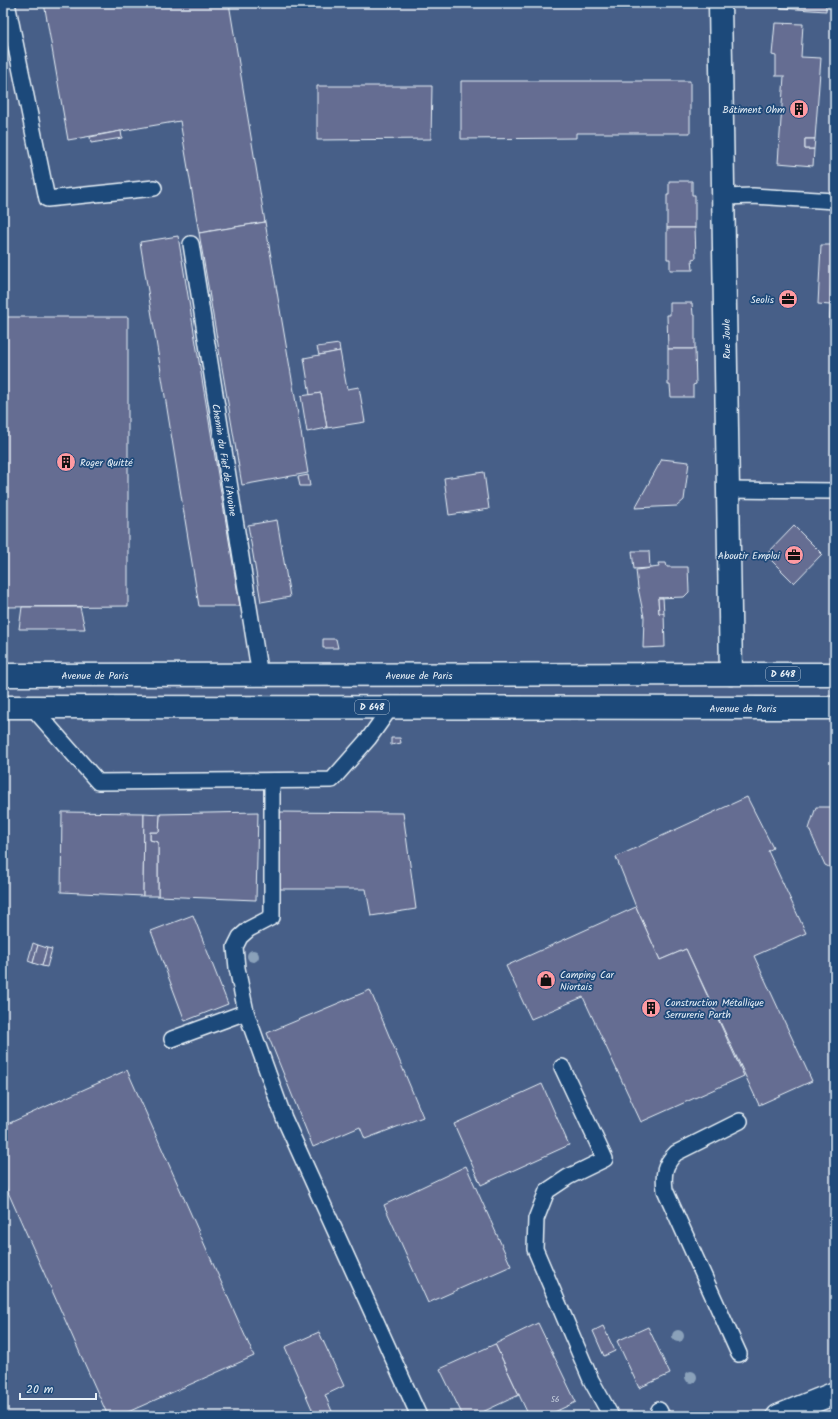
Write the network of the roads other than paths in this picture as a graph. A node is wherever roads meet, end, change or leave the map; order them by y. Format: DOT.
graph roads {
  1 [pos="7,3"];
  2 [pos="720,3"];
  3 [pos="154,188"];
  4 [pos="724,197"];
  5 [pos="835,202"];
  6 [pos="191,244"];
  7 [pos="728,490"];
  8 [pos="835,491"];
  9 [pos="731,674"];
  10 [pos="835,674"];
  11 [pos="3,675"];
  12 [pos="260,676"];
  13 [pos="3,707"];
  14 [pos="32,707"];
  15 [pos="391,707"];
  16 [pos="835,708"];
  17 [pos="272,781"];
  18 [pos="246,1012"];
  19 [pos="172,1039"];
  20 [pos="562,1067"];
  21 [pos="740,1121"];
  22 [pos="739,1354"];
  23 [pos="835,1393"];
  24 [pos="419,1416"];
  25 [pos="611,1416"];
  26 [pos="778,1416"];
  1 -- 3 [label="lane"];
  2 -- 4 [label="main road, Rue Joule"];
  4 -- 5 [label="lane"];
  4 -- 7 [label="main road, Rue Joule"];
  6 -- 12 [label="lane, Chemin du Fief de l'Avoine"];
  7 -- 8 [label="lane"];
  7 -- 9 [label="main road, Rue Joule"];
  9 -- 10 [label="main road, Avenue de Paris / D 648"];
  9 -- 12 [label="main road, Avenue de Paris / D 648"];
  11 -- 12 [label="main road, Avenue de Paris / D 648"];
  13 -- 14 [label="main road, Avenue de Paris / D 648"];
  14 -- 15 [label="main road, Avenue de Paris / D 648"];
  14 -- 17 [label="lane"];
  15 -- 16 [label="main road, Avenue de Paris / D 648"];
  15 -- 17 [label="lane"];
  17 -- 18 [label="lane"];
  18 -- 19 [label="lane"];
  18 -- 24 [label="lane"];
  20 -- 25 [label="lane"];
  21 -- 22 [label="lane"];
  23 -- 26 [label="main road"];
}
